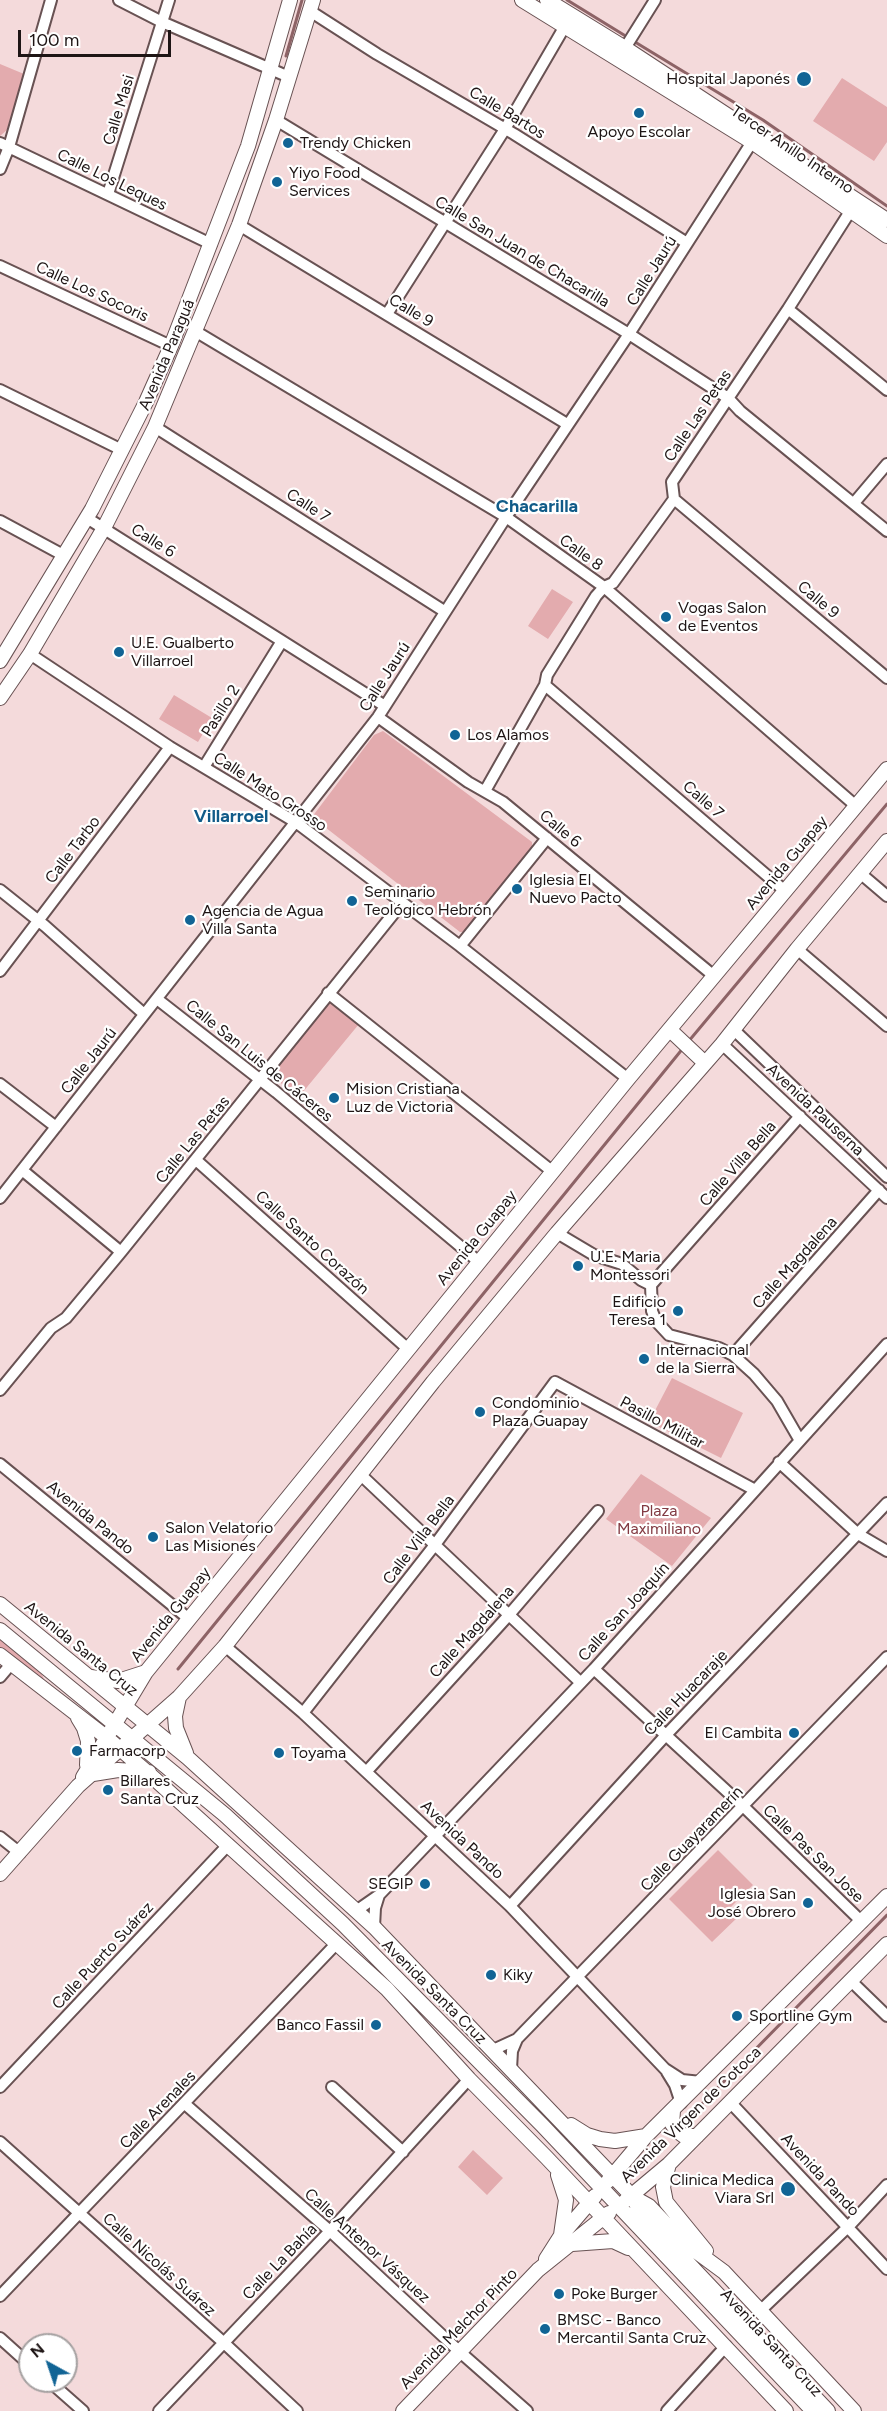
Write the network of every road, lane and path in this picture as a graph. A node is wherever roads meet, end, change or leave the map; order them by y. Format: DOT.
graph roads {
  1 [pos="51,0"];
  2 [pos="119,0"];
  3 [pos="169,0"];
  4 [pos="290,0"];
  5 [pos="524,0"];
  6 [pos="547,0"];
  7 [pos="655,0"];
  8 [pos="312,5"];
  9 [pos="162,21"];
  10 [pos="565,26"];
  11 [pos="626,48"];
  12 [pos="270,70"];
  13 [pos="289,77"];
  14 [pos="729,115"];
  15 [pos="276,120"];
  16 [pos="505,129"];
  17 [pos="747,139"];
  18 [pos="4,145"];
  19 [pos="0,169"];
  20 [pos="108,194"];
  21 [pos="851,210"];
  22 [pos="887,220"];
  23 [pos="445,222"];
  24 [pos="239,225"];
  25 [pos="887,229"];
  26 [pos="887,236"];
  27 [pos="687,243"];
  28 [pos="211,244"];
  29 [pos="0,266"];
  30 [pos="788,309"];
  31 [pos="387,314"];
  32 [pos="195,332"];
  33 [pos="629,334"];
  34 [pos="171,346"];
  35 [pos="0,390"];
  36 [pos="887,390"];
  37 [pos="728,398"];
  38 [pos="567,424"];
  39 [pos="155,427"];
  40 [pos="122,450"];
  41 [pos="887,464"];
  42 [pos="674,499"];
  43 [pos="854,503"];
  44 [pos="506,517"];
  45 [pos="87,518"];
  46 [pos="0,521"];
  47 [pos="104,528"];
  48 [pos="887,531"];
  49 [pos="63,555"];
  50 [pos="604,587"];
  51 [pos="444,611"];
  52 [pos="282,641"];
  53 [pos="5,644"];
  54 [pos="30,654"];
  55 [pos="0,661"];
  56 [pos="887,678"];
  57 [pos="545,684"];
  58 [pos="0,698"];
  59 [pos="385,706"];
  60 [pos="378,717"];
  61 [pos="170,747"];
  62 [pos="204,767"];
  63 [pos="887,769"];
  64 [pos="484,791"];
  65 [pos="856,806"];
  66 [pos="297,823"];
  67 [pos="547,838"];
  68 [pos="887,841"];
  69 [pos="860,873"];
  70 [pos="0,890"];
  71 [pos="785,891"];
  72 [pos="887,896"];
  73 [pos="402,903"];
  74 [pos="37,922"];
  75 [pos="460,946"];
  76 [pos="797,949"];
  77 [pos="0,971"];
  78 [pos="714,976"];
  79 [pos="328,993"];
  80 [pos="157,999"];
  81 [pos="144,1014"];
  82 [pos="887,1026"];
  83 [pos="733,1029"];
  84 [pos="674,1034"];
  85 [pos="722,1044"];
  86 [pos="705,1063"];
  87 [pos="628,1079"];
  88 [pos="261,1080"];
  89 [pos="0,1084"];
  90 [pos="800,1116"];
  91 [pos="56,1127"];
  92 [pos="850,1142"];
  93 [pos="839,1154"];
  94 [pos="196,1160"];
  95 [pos="21,1170"];
  96 [pos="553,1172"];
  97 [pos="887,1177"];
  98 [pos="883,1194"];
  99 [pos="0,1198"];
  100 [pos="557,1233"];
  101 [pos="121,1252"];
  102 [pos="479,1262"];
  103 [pos="651,1285"];
  104 [pos="887,1344"];
  105 [pos="408,1349"];
  106 [pos="733,1355"];
  107 [pos="555,1382"];
  108 [pos="0,1390"];
  109 [pos="799,1439"];
  110 [pos="779,1462"];
  111 [pos="0,1464"];
  112 [pos="361,1475"];
  113 [pos="755,1490"];
  114 [pos="887,1503"];
  115 [pos="598,1511"];
  116 [pos="858,1534"];
  117 [pos="434,1546"];
  118 [pos="887,1551"];
  119 [pos="0,1604"];
  120 [pos="508,1616"];
  121 [pos="189,1619"];
  122 [pos="0,1630"];
  123 [pos="225,1646"];
  124 [pos="887,1658"];
  125 [pos="5,1660"];
  126 [pos="594,1668"];
  127 [pos="146,1672"];
  128 [pos="0,1677"];
  129 [pos="89,1677"];
  130 [pos="580,1682"];
  131 [pos="109,1693"];
  132 [pos="179,1697"];
  133 [pos="128,1708"];
  134 [pos="303,1713"];
  135 [pos="75,1714"];
  136 [pos="148,1725"];
  137 [pos="666,1735"];
  138 [pos="112,1737"];
  139 [pos="134,1737"];
  140 [pos="188,1758"];
  141 [pos="367,1771"];
  142 [pos="147,1772"];
  143 [pos="173,1772"];
  144 [pos="89,1773"];
  145 [pos="744,1807"];
  146 [pos="436,1836"];
  147 [pos="0,1837"];
  148 [pos="228,1845"];
  149 [pos="20,1853"];
  150 [pos="0,1874"];
  151 [pos="379,1895"];
  152 [pos="887,1896"];
  153 [pos="317,1902"];
  154 [pos="510,1906"];
  155 [pos="356,1911"];
  156 [pos="861,1922"];
  157 [pos="374,1927"];
  158 [pos="337,1943"];
  159 [pos="887,1944"];
  160 [pos="578,1978"];
  161 [pos="851,1981"];
  162 [pos="387,1989"];
  163 [pos="887,2016"];
  164 [pos="517,2039"];
  165 [pos="493,2050"];
  166 [pos="511,2069"];
  167 [pos="665,2069"];
  168 [pos="469,2079"];
  169 [pos="701,2082"];
  170 [pos="0,2087"];
  171 [pos="332,2087"];
  172 [pos="730,2102"];
  173 [pos="185,2104"];
  174 [pos="677,2107"];
  175 [pos="553,2114"];
  176 [pos="510,2120"];
  177 [pos="646,2136"];
  178 [pos="697,2136"];
  179 [pos="0,2142"];
  180 [pos="559,2143"];
  181 [pos="403,2152"];
  182 [pos="547,2158"];
  183 [pos="669,2164"];
  184 [pos="612,2176"];
  185 [pos="887,2185"];
  186 [pos="602,2188"];
  187 [pos="632,2196"];
  188 [pos="589,2203"];
  189 [pos="618,2206"];
  190 [pos="78,2213"];
  191 [pos="604,2218"];
  192 [pos="848,2227"];
  193 [pos="330,2231"];
  194 [pos="566,2240"];
  195 [pos="657,2246"];
  196 [pos="642,2258"];
  197 [pos="887,2269"];
  198 [pos="724,2272"];
  199 [pos="674,2292"];
  200 [pos="0,2296"];
  201 [pos="760,2311"];
  202 [pos="0,2338"];
  203 [pos="224,2342"];
  204 [pos="726,2346"];
  205 [pos="460,2352"];
  206 [pos="18,2354"];
  207 [pos="63,2393"];
  208 [pos="83,2411"];
  209 [pos="159,2411"];
  210 [pos="297,2411"];
  211 [pos="403,2411"];
  212 [pos="527,2411"];
  213 [pos="667,2411"];
  214 [pos="786,2411"];
  215 [pos="813,2411"];
  216 [pos="828,2411"];
  217 [pos="854,2411"];
  1 -- 18 [label="street"];
  2 -- 9 [label="street"];
  3 -- 9 [label="street, Calle Masi"];
  4 -- 12 [label="main road, Avenida Paraguá"];
  5 -- 10 [label="main road, Tercer Anillo Interno"];
  5 -- 11 [label="main road"];
  6 -- 11 [label="main road, Tercer Anillo Interno"];
  7 -- 11 [label="street"];
  8 -- 13 [label="main road, Avenida Paraguá"];
  8 -- 16 [label="street, Calle Bartos"];
  9 -- 12 [label="street"];
  9 -- 20 [label="street, Calle Masi"];
  10 -- 16 [label="street"];
  10 -- 17 [label="main road, Tercer Anillo Interno"];
  11 -- 14 [label="main road, Tercer Anillo Interno"];
  11 -- 17 [label="main road"];
  12 -- 13 [label="street"];
  12 -- 28 [label="main road, Avenida Paraguá"];
  13 -- 15 [label="main road, Avenida Paraguá"];
  14 -- 21 [label="main road"];
  14 -- 22 [label="main road, Tercer Anillo Interno"];
  15 -- 23 [label="street, Calle San Juan de Chacarilla"];
  15 -- 24 [label="main road, Avenida Paraguá"];
  16 -- 23 [label="street"];
  16 -- 27 [label="street, Calle Bartos"];
  17 -- 21 [label="main road, Tercer Anillo Interno"];
  17 -- 27 [label="street, Calle Jaurú"];
  18 -- 19 [label="street"];
  18 -- 20 [label="street, Calle Los Leques"];
  20 -- 28 [label="street, Calle Los Leques"];
  21 -- 25 [label="main road"];
  21 -- 26 [label="main road, Tercer Anillo Interno"];
  21 -- 30 [label="street, Calle Las Petas"];
  23 -- 31 [label="street"];
  23 -- 33 [label="street, Calle San Juan de Chacarilla"];
  24 -- 31 [label="street, Calle 9"];
  24 -- 32 [label="main road, Avenida Paraguá"];
  27 -- 33 [label="street, Calle Jaurú"];
  28 -- 34 [label="main road, Avenida Paraguá"];
  29 -- 34 [label="street, Calle Los Socoris"];
  30 -- 36 [label="street"];
  30 -- 37 [label="street, Calle Las Petas"];
  31 -- 38 [label="street, Calle 9"];
  32 -- 39 [label="main road, Avenida Paraguá"];
  32 -- 44 [label="street, Calle 8"];
  33 -- 37 [label="street, Calle San Juan de Chacarilla"];
  33 -- 38 [label="street, Calle Jaurú"];
  34 -- 40 [label="main road, Avenida Paraguá"];
  35 -- 40 [label="street"];
  37 -- 42 [label="street, Calle Las Petas"];
  37 -- 43 [label="street, Calle San Juan de Chacarilla"];
  38 -- 44 [label="street, Calle Jaurú"];
  39 -- 47 [label="main road, Avenida Paraguá"];
  39 -- 51 [label="street, Calle 7"];
  40 -- 45 [label="main road, Avenida Paraguá"];
  41 -- 43 [label="street"];
  42 -- 50 [label="street, Calle Las Petas"];
  42 -- 56 [label="street, Calle 9"];
  43 -- 48 [label="street, Calle San Juan de Chacarilla"];
  44 -- 50 [label="street, Calle 8"];
  44 -- 51 [label="street, Calle Jaurú"];
  45 -- 47 [label="street, Calle 6"];
  45 -- 49 [label="main road, Avenida Paraguá"];
  46 -- 49 [label="street"];
  47 -- 52 [label="street, Calle 6"];
  47 -- 54 [label="main road, Avenida Paraguá"];
  49 -- 53 [label="main road, Avenida Paraguá"];
  50 -- 57 [label="street, Calle Las Petas"];
  50 -- 65 [label="street, Calle 8"];
  51 -- 59 [label="street, Calle Jaurú"];
  52 -- 59 [label="street, Calle 6"];
  52 -- 62 [label="street, Pasillo 2"];
  53 -- 55 [label="main road, Avenida Paraguá"];
  54 -- 58 [label="main road, Avenida Paraguá"];
  54 -- 61 [label="street, Calle Mato Grosso"];
  57 -- 64 [label="street, Calle Las Petas"];
  57 -- 71 [label="street, Calle 7"];
  59 -- 60 [label="street, Calle Jaurú"];
  60 -- 64 [label="street, Calle 6"];
  60 -- 66 [label="street, Calle Jaurú"];
  61 -- 62 [label="street, Calle Mato Grosso"];
  61 -- 74 [label="street, Calle Tarbo"];
  62 -- 66 [label="street, Calle Mato Grosso"];
  63 -- 65 [label="main road, Avenida Guapay"];
  64 -- 67 [label="street, Calle 6"];
  65 -- 71 [label="main road, Avenida Guapay"];
  66 -- 73 [label="street, Calle Mato Grosso"];
  66 -- 80 [label="street, Calle Jaurú"];
  67 -- 75 [label="street"];
  67 -- 78 [label="street, Calle 6"];
  68 -- 69 [label="main road"];
  69 -- 72 [label="street"];
  69 -- 76 [label="main road"];
  70 -- 74 [label="street"];
  71 -- 78 [label="main road, Avenida Guapay"];
  73 -- 75 [label="street, Calle Mato Grosso"];
  73 -- 79 [label="street, Calle Las Petas"];
  74 -- 77 [label="street, Calle Tarbo"];
  74 -- 81 [label="street"];
  75 -- 87 [label="street, Calle Mato Grosso"];
  76 -- 82 [label="street"];
  76 -- 83 [label="main road"];
  78 -- 84 [label="main road, Avenida Guapay"];
  79 -- 88 [label="street, Calle Las Petas"];
  79 -- 96 [label="street"];
  80 -- 81 [label="street, Calle Jaurú"];
  80 -- 88 [label="street, Calle San Luis de Cáceres"];
  81 -- 91 [label="street, Calle Jaurú"];
  83 -- 85 [label="main road"];
  83 -- 92 [label="street, Avenida Pauserna"];
  84 -- 86 [label="main road"];
  84 -- 87 [label="main road, Avenida Guapay"];
  85 -- 86 [label="main road"];
  85 -- 90 [label="street, Avenida Pauserna"];
  86 -- 100 [label="main road"];
  87 -- 96 [label="main road, Avenida Guapay"];
  88 -- 94 [label="street, Calle Las Petas"];
  88 -- 102 [label="street, Calle San Luis de Cáceres"];
  89 -- 91 [label="street"];
  90 -- 93 [label="street, Avenida Pauserna"];
  90 -- 103 [label="street, Calle Villa Bella"];
  91 -- 95 [label="street, Calle Jaurú"];
  92 -- 93 [label="street"];
  92 -- 97 [label="street, Avenida Pauserna"];
  93 -- 98 [label="street, Avenida Pauserna"];
  94 -- 101 [label="street, Calle Las Petas"];
  94 -- 105 [label="street, Calle Santo Corazón"];
  95 -- 99 [label="street, Calle Jaurú"];
  95 -- 101 [label="street"];
  96 -- 102 [label="main road, Avenida Guapay"];
  98 -- 106 [label="street, Calle Magdalena"];
  100 -- 103 [label="street"];
  100 -- 112 [label="main road"];
  101 -- 108 [label="street, Calle Las Petas"];
  102 -- 105 [label="main road, Avenida Guapay"];
  103 -- 106 [label="street"];
  104 -- 109 [label="street, Calle San Joaquín"];
  105 -- 121 [label="main road, Avenida Guapay"];
  106 -- 109 [label="street"];
  107 -- 113 [label="street, Pasillo Militar"];
  107 -- 117 [label="street, Calle Villa Bella"];
  109 -- 110 [label="street, Calle San Joaquín"];
  110 -- 113 [label="street, Calle San Joaquín"];
  110 -- 116 [label="street"];
  111 -- 121 [label="street, Avenida Pando"];
  112 -- 117 [label="street"];
  112 -- 123 [label="main road"];
  113 -- 126 [label="street, Calle San Joaquín"];
  114 -- 116 [label="street, Calle Huacaraje"];
  115 -- 120 [label="street, Calle Magdalena"];
  116 -- 118 [label="street"];
  116 -- 137 [label="street, Calle Huacaraje"];
  117 -- 120 [label="street"];
  117 -- 134 [label="street, Calle Villa Bella"];
  119 -- 129 [label="main road, Avenida Santa Cruz"];
  120 -- 130 [label="street"];
  120 -- 141 [label="street, Calle Magdalena"];
  121 -- 127 [label="main road, Avenida Guapay"];
  122 -- 138 [label="main road, Avenida Santa Cruz"];
  123 -- 132 [label="main road"];
  123 -- 134 [label="street, Avenida Pando"];
  124 -- 145 [label="street, Calle Guayaramerín"];
  125 -- 128 [label="street"];
  125 -- 135 [label="main road, Avenida Santa Cruz"];
  126 -- 130 [label="street, Calle San Joaquín"];
  126 -- 137 [label="street, Calle Pas San Jose"];
  127 -- 129 [label="main road"];
  127 -- 133 [label="main road, Avenida Guapay"];
  129 -- 131 [label="main road, Avenida Santa Cruz"];
  130 -- 146 [label="street, Calle San Joaquín"];
  131 -- 133 [label="main road, Avenida Santa Cruz"];
  131 -- 138 [label="main road"];
  132 -- 136 [label="main road"];
  132 -- 140 [label="main road"];
  133 -- 136 [label="main road, Avenida Santa Cruz"];
  133 -- 138 [label="main road, Avenida Guapay"];
  133 -- 139 [label="main road"];
  134 -- 141 [label="street, Avenida Pando"];
  135 -- 138 [label="main road, Avenida Santa Cruz"];
  135 -- 144 [label="main road"];
  136 -- 139 [label="main road"];
  136 -- 140 [label="main road, Avenida Santa Cruz"];
  137 -- 145 [label="street, Calle Pas San Jose"];
  137 -- 154 [label="street, Calle Huacaraje"];
  138 -- 139 [label="main road, Avenida Santa Cruz"];
  138 -- 139 [label="main road"];
  138 -- 142 [label="main road, Avenida Santa Cruz"];
  138 -- 144 [label="main road"];
  138 -- 144 [label="main road, Avenida Guapay"];
  139 -- 143 [label="main road, Avenida Santa Cruz"];
  140 -- 155 [label="main road, Avenida Santa Cruz"];
  141 -- 146 [label="street, Avenida Pando"];
  142 -- 143 [label="main road"];
  142 -- 144 [label="main road"];
  142 -- 148 [label="main road, Avenida Santa Cruz"];
  143 -- 153 [label="main road, Avenida Santa Cruz"];
  144 -- 149 [label="main road"];
  145 -- 156 [label="street, Calle Pas San Jose"];
  145 -- 160 [label="street, Calle Guayaramerín"];
  146 -- 151 [label="street, Calle San Joaquín"];
  146 -- 154 [label="street, Avenida Pando"];
  147 -- 149 [label="street"];
  148 -- 158 [label="main road, Avenida Santa Cruz"];
  148 -- 170 [label="street, Calle Puerto Suárez"];
  149 -- 150 [label="main road"];
  151 -- 155 [label="street, Calle San Joaquín"];
  151 -- 157 [label="street"];
  152 -- 156 [label="main road, Avenida Virgen de Cotoca"];
  153 -- 162 [label="main road"];
  153 -- 180 [label="main road, Avenida Santa Cruz"];
  154 -- 160 [label="street, Avenida Pando"];
  155 -- 157 [label="main road, Avenida Santa Cruz"];
  156 -- 169 [label="main road, Avenida Virgen de Cotoca"];
  157 -- 165 [label="main road, Avenida Santa Cruz"];
  158 -- 162 [label="main road, Avenida Santa Cruz"];
  158 -- 173 [label="street, Calle Arenales"];
  159 -- 161 [label="main road, Avenida Virgen de Cotoca"];
  160 -- 164 [label="street, Calle Guayaramerín"];
  160 -- 167 [label="street, Avenida Pando"];
  161 -- 163 [label="street"];
  161 -- 172 [label="main road, Avenida Virgen de Cotoca"];
  162 -- 168 [label="main road, Avenida Santa Cruz"];
  164 -- 165 [label="street, Calle Guayaramerín"];
  164 -- 166 [label="street"];
  165 -- 166 [label="main road, Avenida Santa Cruz"];
  166 -- 175 [label="main road, Avenida Santa Cruz"];
  167 -- 169 [label="street, Avenida Pando"];
  167 -- 174 [label="street, Avenida Pando"];
  168 -- 176 [label="main road, Avenida Santa Cruz"];
  168 -- 181 [label="street, Calle La Bahía"];
  169 -- 174 [label="main road, Avenida Virgen de Cotoca"];
  171 -- 181 [label="street"];
  172 -- 178 [label="main road, Avenida Virgen de Cotoca"];
  172 -- 192 [label="street, Avenida Pando"];
  173 -- 190 [label="street, Calle Arenales"];
  173 -- 193 [label="street, Calle Antenor Vásquez"];
  174 -- 177 [label="main road, Avenida Virgen de Cotoca"];
  174 -- 178 [label="main road"];
  175 -- 177 [label="main road"];
  175 -- 184 [label="main road, Avenida Santa Cruz"];
  176 -- 180 [label="main road"];
  176 -- 182 [label="main road, Avenida Santa Cruz"];
  177 -- 184 [label="main road, Avenida Virgen de Cotoca"];
  178 -- 183 [label="main road, Avenida Virgen de Cotoca"];
  179 -- 190 [label="street, Calle Nicolás Suárez"];
  180 -- 186 [label="main road, Avenida Santa Cruz"];
  181 -- 193 [label="street, Calle La Bahía"];
  182 -- 188 [label="main road, Avenida Santa Cruz"];
  182 -- 194 [label="main road"];
  183 -- 187 [label="main road, Avenida Virgen de Cotoca"];
  183 -- 198 [label="main road"];
  184 -- 186 [label="main road, Avenida Virgen de Cotoca"];
  184 -- 187 [label="main road, Avenida Santa Cruz"];
  185 -- 192 [label="street"];
  186 -- 188 [label="main road, Avenida Melchor Pinto"];
  186 -- 189 [label="main road, Avenida Santa Cruz"];
  187 -- 189 [label="main road, Avenida Virgen de Cotoca"];
  187 -- 198 [label="main road, Avenida Santa Cruz"];
  187 -- 216 [label="main road, Avenida Santa Cruz"];
  188 -- 191 [label="main road, Avenida Santa Cruz"];
  188 -- 194 [label="main road, Avenida Melchor Pinto"];
  189 -- 191 [label="main road, Avenida Melchor Pinto"];
  189 -- 195 [label="main road, Avenida Santa Cruz"];
  190 -- 200 [label="street, Calle Arenales"];
  190 -- 203 [label="street, Calle Nicolás Suárez"];
  191 -- 194 [label="main road, Avenida Melchor Pinto"];
  191 -- 196 [label="main road, Avenida Santa Cruz"];
  192 -- 197 [label="street, Avenida Pando"];
  192 -- 201 [label="street"];
  193 -- 203 [label="street, Calle La Bahía"];
  193 -- 205 [label="street, Calle Antenor Vásquez"];
  194 -- 196 [label="main road"];
  194 -- 205 [label="main road, Avenida Melchor Pinto"];
  195 -- 199 [label="main road"];
  195 -- 215 [label="main road, Avenida Santa Cruz"];
  196 -- 199 [label="main road, Avenida Santa Cruz"];
  198 -- 201 [label="main road, Avenida Santa Cruz"];
  199 -- 204 [label="main road, Avenida Santa Cruz"];
  201 -- 217 [label="main road, Avenida Santa Cruz"];
  202 -- 206 [label="street"];
  203 -- 209 [label="street, Calle La Bahía"];
  203 -- 210 [label="street, Calle Nicolás Suárez"];
  204 -- 213 [label="street"];
  204 -- 214 [label="main road, Avenida Santa Cruz"];
  205 -- 211 [label="main road, Avenida Melchor Pinto"];
  205 -- 212 [label="street, Calle Antenor Vásquez"];
  207 -- 208 [label="street"];
}
